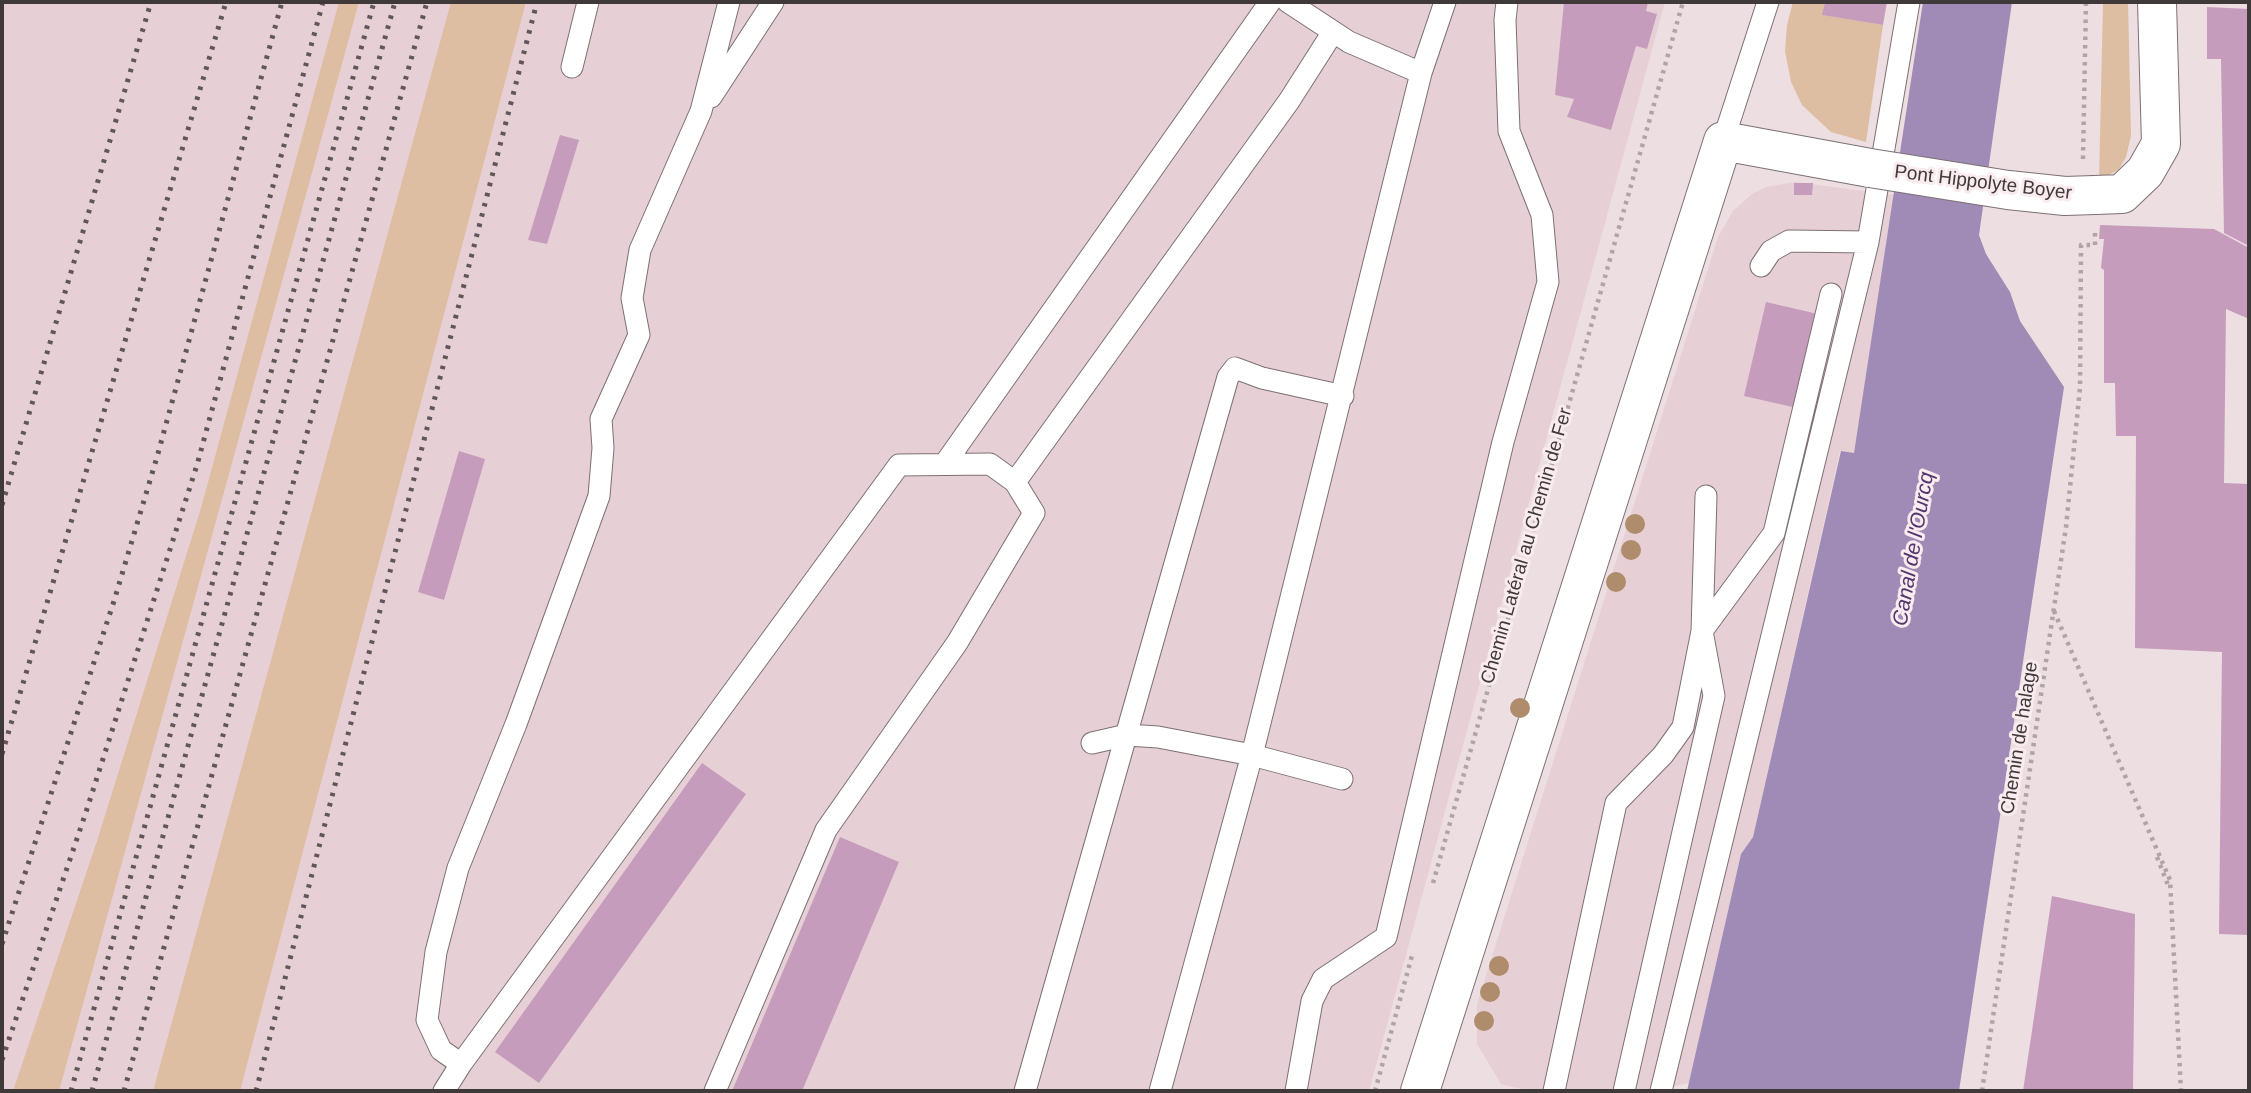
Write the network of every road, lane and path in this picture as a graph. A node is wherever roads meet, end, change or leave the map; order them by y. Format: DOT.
graph roads {
  1 [pos="589,2"];
  2 [pos="729,2"];
  3 [pos="773,2"];
  4 [pos="1269,2"];
  5 [pos="1287,2"];
  6 [pos="1445,2"];
  7 [pos="1507,2"];
  8 [pos="1683,2"];
  9 [pos="1768,2"];
  10 [pos="1909,2"];
  11 [pos="2086,2"];
  12 [pos="2157,2"];
  13 [pos="1333,32"];
  14 [pos="572,67"];
  15 [pos="1421,73"];
  16 [pos="701,111"];
  17 [pos="1723,141"];
  18 [pos="2089,183"];
  19 [pos="1868,242"];
  20 [pos="2095,245"];
  21 [pos="1761,266"];
  22 [pos="1831,294"];
  23 [pos="1343,396"];
  24 [pos="946,462"];
  25 [pos="1014,482"];
  26 [pos="1706,496"];
  27 [pos="2054,610"];
  28 [pos="1702,631"];
  29 [pos="1127,735"];
  30 [pos="1092,743"];
  31 [pos="1252,755"];
  32 [pos="1342,779"];
  33 [pos="1430,891"];
  34 [pos="1416,945"];
  35 [pos="461,1064"];
  36 [pos="443,1091"];
  37 [pos="715,1091"];
  38 [pos="1025,1091"];
  39 [pos="1160,1091"];
  40 [pos="1296,1091"];
  41 [pos="1375,1091"];
  42 [pos="1420,1091"];
  43 [pos="1555,1091"];
  44 [pos="1624,1091"];
  45 [pos="1661,1091"];
  46 [pos="1982,1091"];
  47 [pos="2181,1091"];
  1 -- 14 [label="lane"];
  2 -- 16 [label="lane"];
  3 -- 16 [label="lane"];
  4 -- 24 [label="lane"];
  5 -- 13 [label="lane"];
  6 -- 15 [label="lane"];
  7 -- 40 [label="lane"];
  8 -- 33 [label="path, Chemin Latéral au Chemin de Fer"];
  9 -- 17 [label="lane"];
  10 -- 19 [label="lane"];
  11 -- 18 [label="path"];
  12 -- 18 [label="street, Pont Hippolyte Boyer"];
  13 -- 15 [label="lane"];
  13 -- 25 [label="lane"];
  15 -- 23 [label="lane"];
  16 -- 35 [label="lane"];
  17 -- 18 [label="street, Pont Hippolyte Boyer, bridge"];
  17 -- 42 [label="street"];
  19 -- 21 [label="lane"];
  19 -- 45 [label="lane"];
  20 -- 27 [label="path, Chemin de halage"];
  22 -- 28 [label="lane"];
  23 -- 29 [label="lane"];
  23 -- 31 [label="lane"];
  24 -- 25 [label="lane"];
  24 -- 35 [label="lane"];
  25 -- 37 [label="lane"];
  26 -- 28 [label="lane"];
  27 -- 46 [label="path, Chemin de halage"];
  27 -- 47 [label="path"];
  28 -- 43 [label="lane"];
  28 -- 44 [label="lane"];
  29 -- 30 [label="lane"];
  29 -- 31 [label="lane"];
  29 -- 38 [label="lane"];
  31 -- 32 [label="lane"];
  31 -- 39 [label="lane"];
  34 -- 41 [label="path"];
  35 -- 36 [label="lane"];
}
